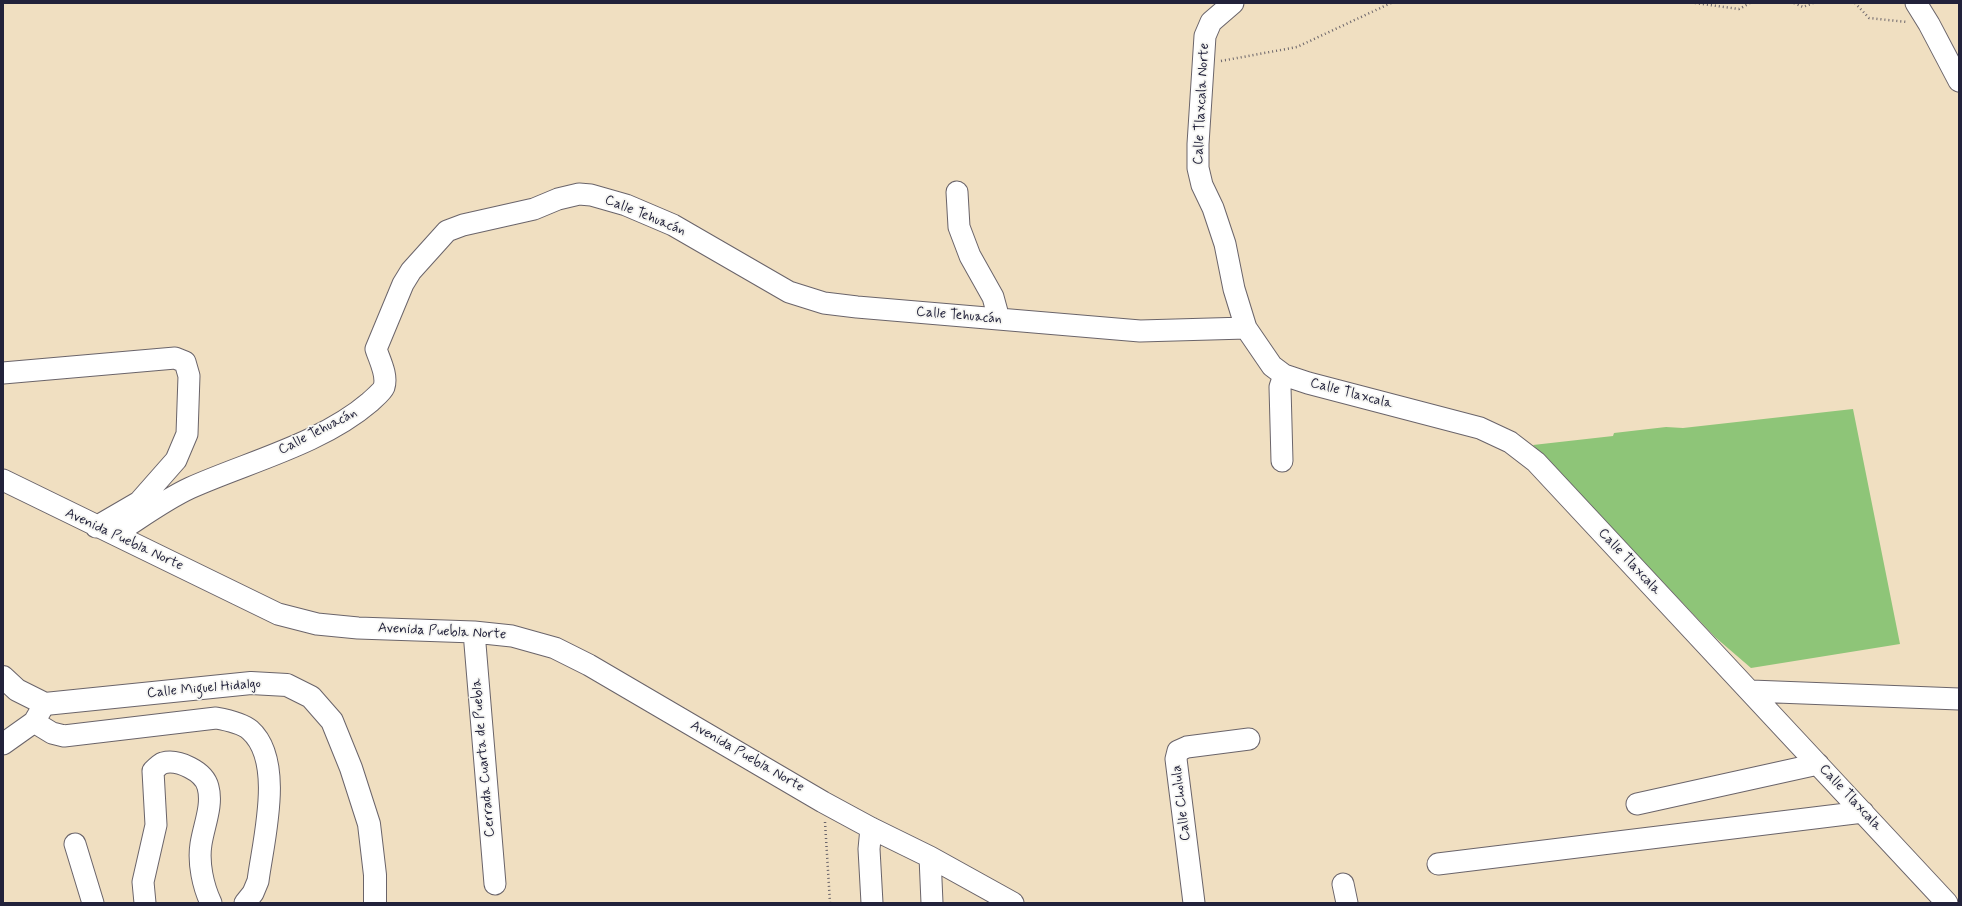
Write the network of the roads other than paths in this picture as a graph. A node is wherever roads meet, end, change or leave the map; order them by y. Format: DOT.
graph roads {
  1 [pos="1233,3"];
  2 [pos="1916,3"];
  3 [pos="1959,80"];
  4 [pos="957,192"];
  5 [pos="999,319"];
  6 [pos="1246,328"];
  7 [pos="3,373"];
  8 [pos="1284,375"];
  9 [pos="1282,461"];
  10 [pos="3,480"];
  11 [pos="105,530"];
  12 [pos="474,632"];
  13 [pos="3,676"];
  14 [pos="1751,691"];
  15 [pos="1959,699"];
  16 [pos="39,713"];
  17 [pos="1250,739"];
  18 [pos="3,744"];
  19 [pos="1818,764"];
  20 [pos="1637,804"];
  21 [pos="1863,812"];
  22 [pos="871,828"];
  23 [pos="75,844"];
  24 [pos="930,857"];
  25 [pos="1438,864"];
  26 [pos="495,884"];
  27 [pos="94,903"];
  28 [pos="145,903"];
  29 [pos="211,903"];
  30 [pos="245,903"];
  31 [pos="375,903"];
  32 [pos="872,903"];
  33 [pos="932,903"];
  34 [pos="1012,903"];
  35 [pos="1194,903"];
  36 [pos="1947,903"];
  1 -- 6 [label="street, Calle Tlaxcala Norte"];
  2 -- 3 [label="street"];
  4 -- 5 [label="street"];
  5 -- 6 [label="street, Calle Tehuacán"];
  5 -- 11 [label="street, Calle Tehuacán"];
  6 -- 8 [label="street, Calle Tlaxcala"];
  7 -- 11 [label="street"];
  8 -- 9 [label="street"];
  8 -- 14 [label="street, Calle Tlaxcala"];
  10 -- 11 [label="street, Avenida Puebla Norte"];
  11 -- 12 [label="street, Avenida Puebla Norte"];
  12 -- 22 [label="street, Avenida Puebla Norte"];
  12 -- 26 [label="street, Cerrada Cuarta de Puebla"];
  13 -- 16 [label="main road"];
  14 -- 15 [label="street"];
  14 -- 19 [label="street, Calle Tlaxcala"];
  16 -- 18 [label="street"];
  16 -- 30 [label="street"];
  16 -- 31 [label="main road, Calle Miguel Hidalgo"];
  17 -- 35 [label="street, Calle Cholula"];
  19 -- 20 [label="street"];
  19 -- 21 [label="street, Calle Tlaxcala"];
  21 -- 25 [label="street"];
  21 -- 36 [label="street, Calle Tlaxcala"];
  22 -- 24 [label="street, Avenida Puebla Norte"];
  22 -- 32 [label="street"];
  23 -- 27 [label="street"];
  24 -- 33 [label="street"];
  24 -- 34 [label="street, Avenida Puebla Norte"];
  28 -- 29 [label="street"];
}
